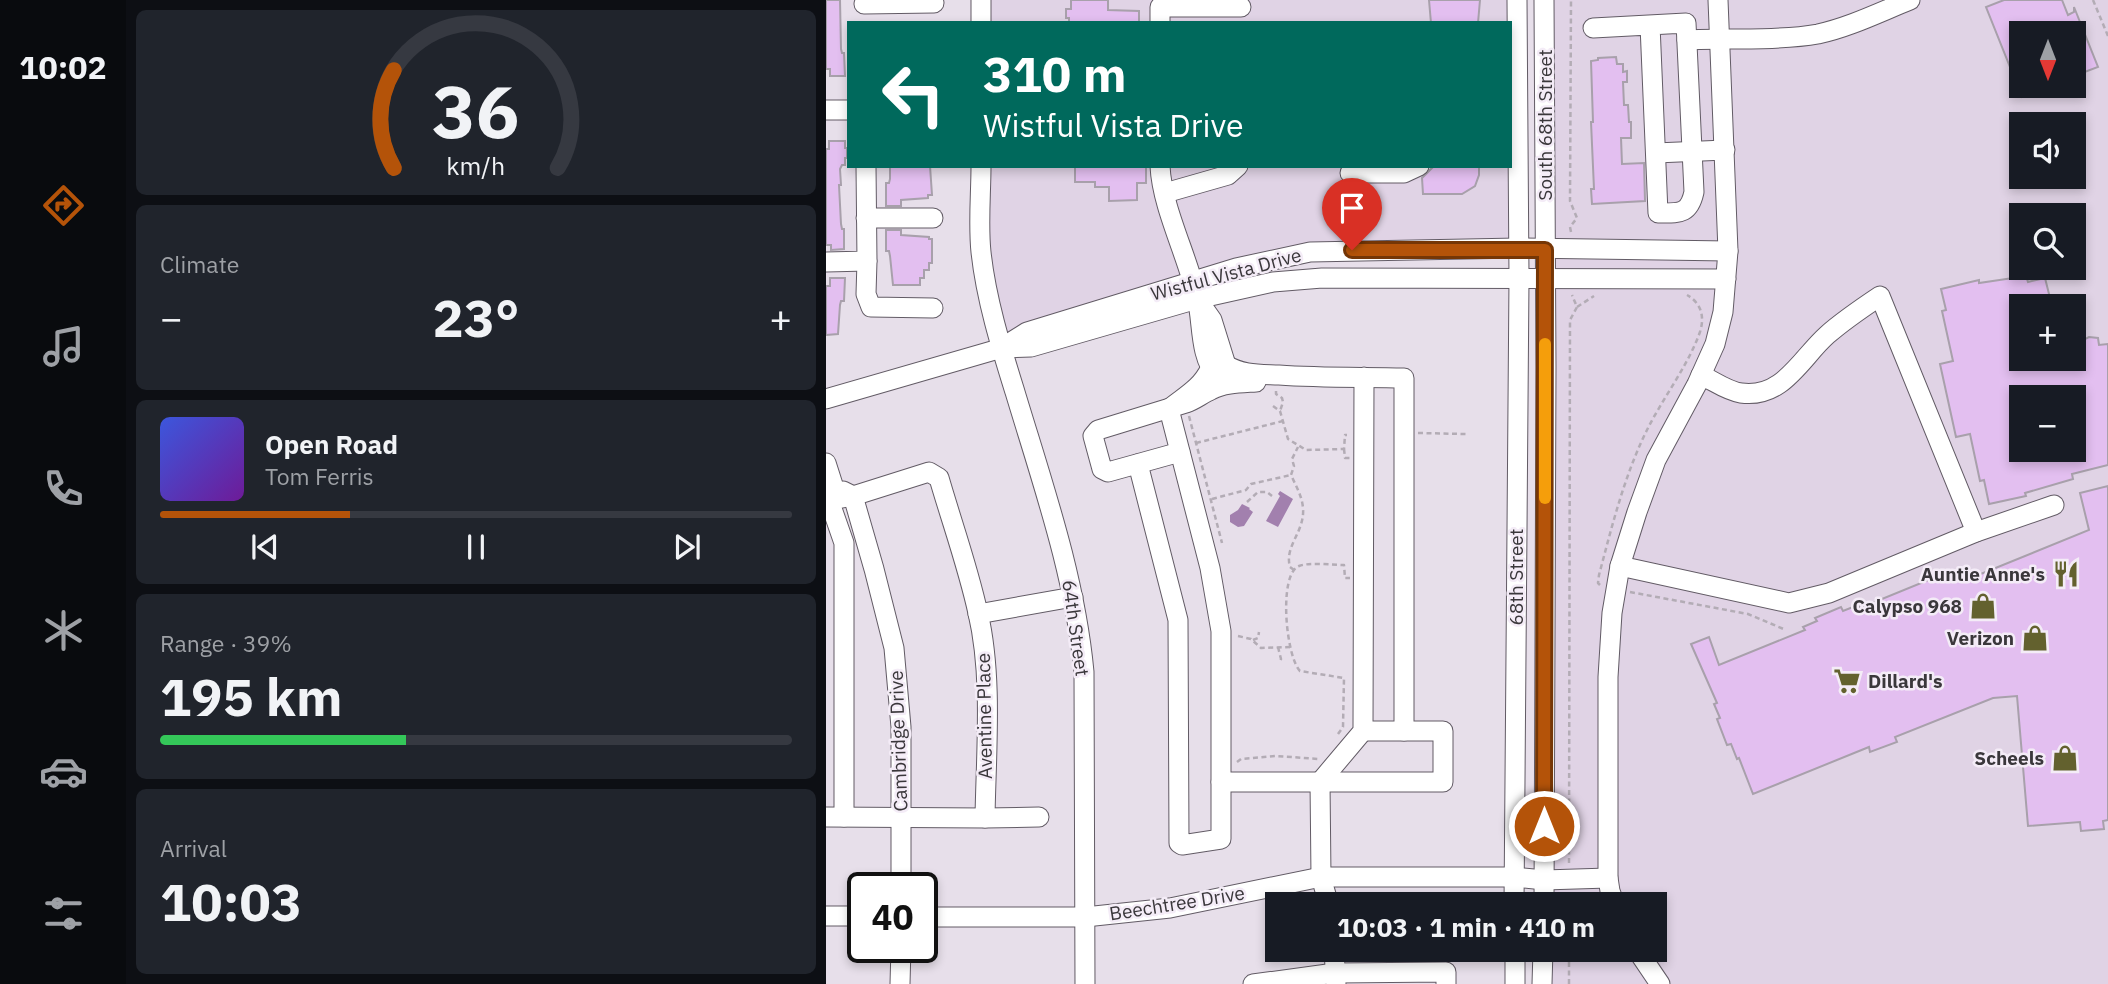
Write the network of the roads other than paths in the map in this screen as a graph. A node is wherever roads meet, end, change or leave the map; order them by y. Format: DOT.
graph roads {
  1 [pos="981,0"];
  2 [pos="1517,0"];
  3 [pos="1544,0"];
  4 [pos="1718,0"];
  5 [pos="1910,0"];
  6 [pos="934,3"];
  7 [pos="1882,5"];
  8 [pos="864,9"];
  9 [pos="1241,10"];
  10 [pos="982,21"];
  11 [pos="1160,21"];
  12 [pos="1650,25"];
  13 [pos="1593,28"];
  14 [pos="1720,39"];
  15 [pos="1687,40"];
  16 [pos="826,110"];
  17 [pos="847,110"];
  18 [pos="1725,150"];
  19 [pos="1692,151"];
  20 [pos="1656,153"];
  21 [pos="866,168"];
  22 [pos="981,168"];
  23 [pos="1160,168"];
  24 [pos="1236,168"];
  25 [pos="1415,168"];
  26 [pos="1350,173"];
  27 [pos="1165,193"];
  28 [pos="866,218"];
  29 [pos="933,218"];
  30 [pos="1518,248"];
  31 [pos="1545,250"];
  32 [pos="1728,251"];
  33 [pos="867,261"];
  34 [pos="826,262"];
  35 [pos="1519,278"];
  36 [pos="1545,278"];
  37 [pos="1726,279"];
  38 [pos="1195,290"];
  39 [pos="933,308"];
  40 [pos="1002,348"];
  41 [pos="1218,367"];
  42 [pos="1701,375"];
  43 [pos="1298,376"];
  44 [pos="1364,377"];
  45 [pos="1225,385"];
  46 [pos="826,399"];
  47 [pos="1178,406"];
  48 [pos="1188,447"];
  49 [pos="826,463"];
  50 [pos="1138,464"];
  51 [pos="829,495"];
  52 [pos="853,496"];
  53 [pos="2054,505"];
  54 [pos="1976,532"];
  55 [pos="1620,566"];
  56 [pos="1073,597"];
  57 [pos="978,614"];
  58 [pos="1404,731"];
  59 [pos="1363,732"];
  60 [pos="1221,772"];
  61 [pos="1320,782"];
  62 [pos="835,817"];
  63 [pos="1040,817"];
  64 [pos="900,818"];
  65 [pos="985,818"];
  66 [pos="901,872"];
  67 [pos="1321,877"];
  68 [pos="1514,877"];
  69 [pos="1608,878"];
  70 [pos="1544,880"];
  71 [pos="1325,892"];
  72 [pos="1514,892"];
  73 [pos="1544,892"];
  74 [pos="1610,892"];
  75 [pos="826,916"];
  76 [pos="847,916"];
  77 [pos="938,917"];
  78 [pos="1084,917"];
  79 [pos="1515,962"];
  80 [pos="1543,962"];
  81 [pos="1645,962"];
  82 [pos="901,963"];
  83 [pos="1335,979"];
  84 [pos="900,984"];
  85 [pos="1085,984"];
  86 [pos="1253,984"];
  87 [pos="1446,984"];
  88 [pos="1515,984"];
  89 [pos="1542,984"];
  90 [pos="1660,984"];
  1 -- 10 [label="street"];
  2 -- 30 [label="street, South 68th Street"];
  3 -- 31 [label="street, South 68th Street"];
  4 -- 14 [label="street"];
  5 -- 7 [label="street"];
  6 -- 8 [label="street"];
  7 -- 14 [label="street"];
  9 -- 11 [label="street"];
  12 -- 13 [label="street"];
  12 -- 15 [label="street"];
  12 -- 20 [label="street"];
  14 -- 15 [label="street"];
  14 -- 18 [label="street"];
  15 -- 19 [label="street"];
  16 -- 17 [label="street"];
  18 -- 19 [label="street"];
  18 -- 32 [label="street"];
  19 -- 20 [label="street"];
  19 -- 20 [label="street"];
  21 -- 28 [label="street"];
  22 -- 40 [label="street, 64th Street"];
  23 -- 27 [label="street"];
  24 -- 27 [label="street"];
  25 -- 26 [label="street"];
  27 -- 38 [label="street"];
  28 -- 29 [label="street"];
  28 -- 33 [label="street"];
  30 -- 31 [label="street, Wistful Vista Drive"];
  30 -- 35 [label="street, 68th Street"];
  30 -- 38 [label="street, Wistful Vista Drive"];
  31 -- 32 [label="street, Wistful Vista Drive"];
  31 -- 36 [label="street, 68th Street"];
  32 -- 37 [label="street"];
  33 -- 34 [label="street"];
  33 -- 39 [label="street"];
  35 -- 36 [label="street, Wistful Vista Drive"];
  35 -- 38 [label="street, Wistful Vista Drive"];
  35 -- 68 [label="street, 68th Street"];
  36 -- 37 [label="street, Wistful Vista Drive"];
  36 -- 70 [label="street, 68th Street"];
  37 -- 42 [label="street"];
  38 -- 40 [label="street, Wistful Vista Drive"];
  38 -- 41 [label="street"];
  40 -- 46 [label="street, Wistful Vista Drive"];
  40 -- 56 [label="street, 64th Street"];
  41 -- 43 [label="street"];
  41 -- 45 [label="street"];
  41 -- 47 [label="street"];
  42 -- 54 [label="street"];
  42 -- 55 [label="street"];
  43 -- 44 [label="street"];
  43 -- 45 [label="street"];
  44 -- 58 [label="street"];
  44 -- 59 [label="street"];
  45 -- 47 [label="street"];
  47 -- 48 [label="street"];
  47 -- 50 [label="street"];
  48 -- 50 [label="street"];
  48 -- 60 [label="street"];
  49 -- 51 [label="street"];
  50 -- 60 [label="street"];
  51 -- 52 [label="street, Aventine Place"];
  51 -- 62 [label="street"];
  52 -- 57 [label="street, Aventine Place"];
  52 -- 64 [label="street, Cambridge Drive"];
  53 -- 54 [label="street"];
  54 -- 55 [label="street"];
  55 -- 69 [label="street"];
  56 -- 57 [label="street"];
  56 -- 78 [label="street, 64th Street"];
  57 -- 65 [label="street, Aventine Place"];
  58 -- 59 [label="street"];
  58 -- 61 [label="street"];
  59 -- 61 [label="street"];
  60 -- 61 [label="street"];
  61 -- 67 [label="street"];
  62 -- 64 [label="street"];
  63 -- 65 [label="street"];
  64 -- 65 [label="street"];
  64 -- 66 [label="street, Cambridge Drive"];
  67 -- 68 [label="street, Beechtree Drive"];
  67 -- 71 [label="street"];
  67 -- 78 [label="street, Beechtree Drive"];
  68 -- 70 [label="street, Beechtree Drive"];
  68 -- 72 [label="street, 68th Street"];
  69 -- 70 [label="street, Beechtree Drive"];
  69 -- 74 [label="street"];
  70 -- 73 [label="street, 68th Street"];
  75 -- 76 [label="street"];
  77 -- 78 [label="street, Beechtree Drive"];
  78 -- 85 [label="street, 64th Street"];
  79 -- 88 [label="street"];
  80 -- 89 [label="street"];
  81 -- 90 [label="street"];
  82 -- 84 [label="street"];
  83 -- 86 [label="street"];
  83 -- 87 [label="street"];
}
